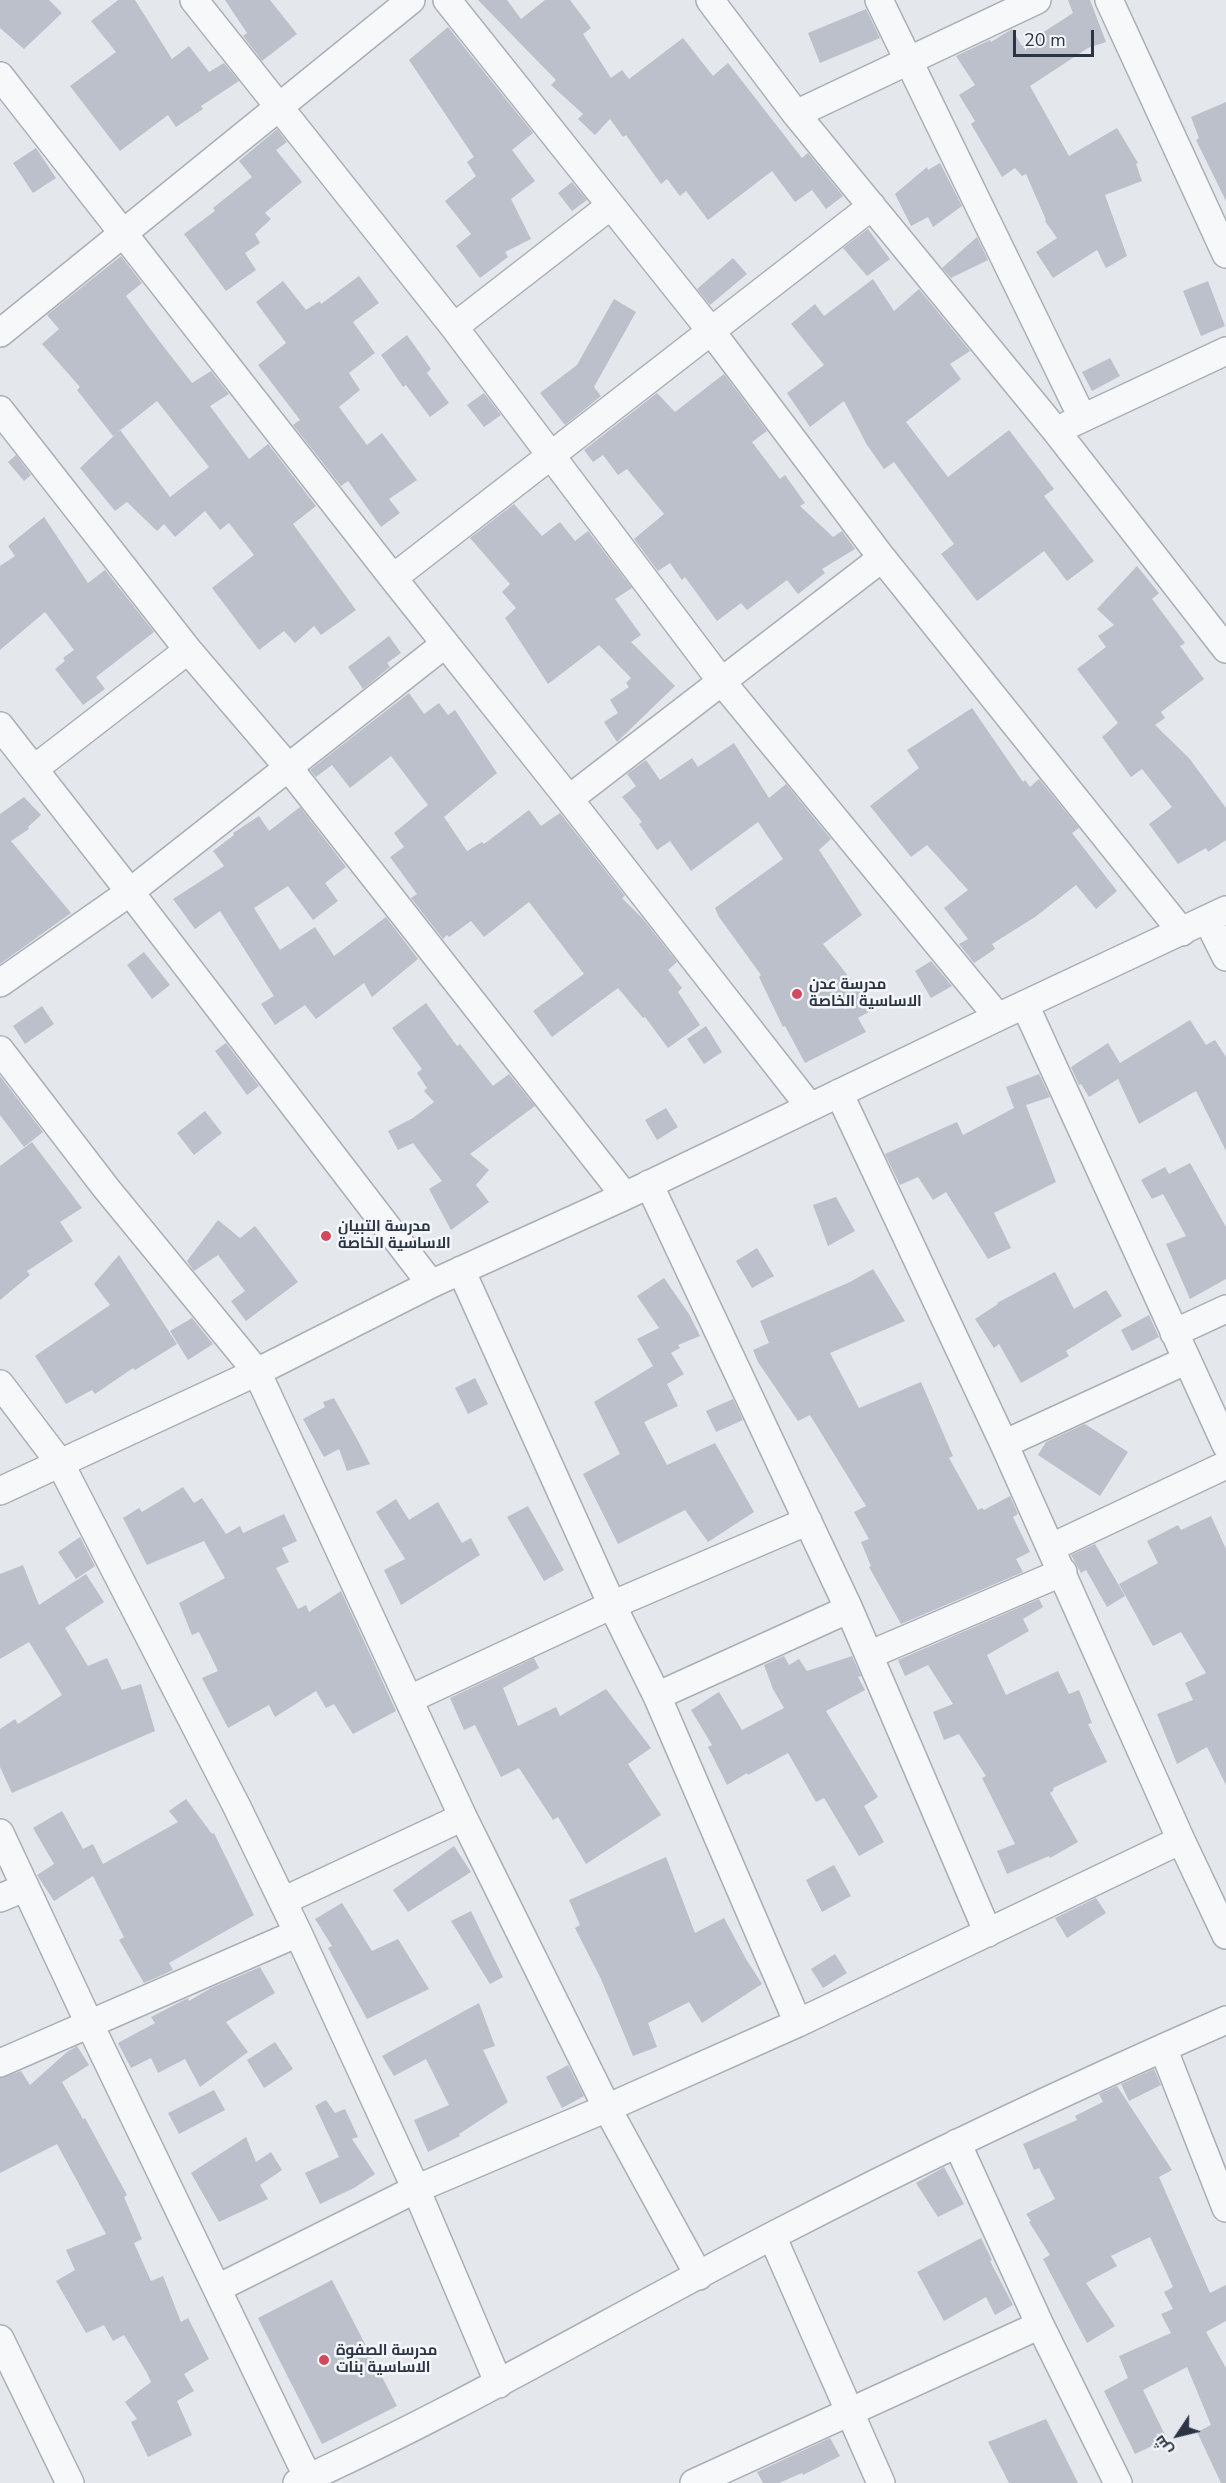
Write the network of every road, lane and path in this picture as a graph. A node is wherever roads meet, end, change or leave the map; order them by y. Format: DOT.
graph roads {
  1 [pos="194,0"];
  2 [pos="411,0"];
  3 [pos="447,0"];
  4 [pos="710,0"];
  5 [pos="879,0"];
  6 [pos="1037,0"];
  7 [pos="1109,0"];
  8 [pos="906,60"];
  9 [pos="0,76"];
  10 [pos="278,108"];
  11 [pos="795,114"];
  12 [pos="610,206"];
  13 [pos="872,206"];
  14 [pos="123,231"];
  15 [pos="1226,254"];
  16 [pos="454,327"];
  17 [pos="711,331"];
  18 [pos="0,333"];
  19 [pos="1226,351"];
  20 [pos="0,410"];
  21 [pos="1082,417"];
  22 [pos="1056,432"];
  23 [pos="551,457"];
  24 [pos="882,558"];
  25 [pos="393,578"];
  26 [pos="446,644"];
  27 [pos="1226,649"];
  28 [pos="188,650"];
  29 [pos="722,682"];
  30 [pos="0,726"];
  31 [pos="288,767"];
  32 [pos="34,769"];
  33 [pos="569,799"];
  34 [pos="130,892"];
  35 [pos="1217,915"];
  36 [pos="1182,932"];
  37 [pos="1226,957"];
  38 [pos="0,982"];
  39 [pos="1025,1005"];
  40 [pos="998,1017"];
  41 [pos="0,1050"];
  42 [pos="839,1093"];
  43 [pos="810,1107"];
  44 [pos="649,1184"];
  45 [pos="625,1196"];
  46 [pos="460,1270"];
  47 [pos="431,1284"];
  48 [pos="1226,1309"];
  49 [pos="1174,1333"];
  50 [pos="1187,1360"];
  51 [pos="257,1372"];
  52 [pos="0,1384"];
  53 [pos="1004,1444"];
  54 [pos="1226,1445"];
  55 [pos="60,1463"];
  56 [pos="1226,1464"];
  57 [pos="0,1491"];
  58 [pos="808,1521"];
  59 [pos="1052,1547"];
  60 [pos="1063,1572"];
  61 [pos="612,1605"];
  62 [pos="849,1609"];
  63 [pos="869,1655"];
  64 [pos="657,1696"];
  65 [pos="410,1699"];
  66 [pos="464,1817"];
  67 [pos="0,1833"];
  68 [pos="1181,1840"];
  69 [pos="12,1893"];
  70 [pos="283,1901"];
  71 [pos="298,1933"];
  72 [pos="988,1933"];
  73 [pos="1226,1935"];
  74 [pos="1226,2020"];
  75 [pos="89,2023"];
  76 [pos="798,2023"];
  77 [pos="1163,2048"];
  78 [pos="0,2062"];
  79 [pos="607,2108"];
  80 [pos="957,2143"];
  81 [pos="416,2189"];
  82 [pos="1226,2208"];
  83 [pos="772,2236"];
  84 [pos="699,2276"];
  85 [pos="218,2288"];
  86 [pos="1040,2325"];
  87 [pos="0,2338"];
  88 [pos="499,2384"];
  89 [pos="10,2392"];
  90 [pos="849,2412"];
  91 [pos="303,2481"];
  92 [pos="70,2483"];
  93 [pos="694,2483"];
  94 [pos="881,2483"];
  95 [pos="1118,2483"];
  1 -- 10 [label="street"];
  2 -- 10 [label="street"];
  3 -- 12 [label="street"];
  4 -- 11 [label="street"];
  5 -- 8 [label="street"];
  6 -- 8 [label="street"];
  7 -- 15 [label="street"];
  8 -- 11 [label="street"];
  8 -- 21 [label="street"];
  9 -- 14 [label="street"];
  10 -- 14 [label="street"];
  10 -- 16 [label="street"];
  11 -- 13 [label="street"];
  12 -- 16 [label="street"];
  12 -- 17 [label="street"];
  13 -- 17 [label="street"];
  13 -- 22 [label="street"];
  14 -- 18 [label="street"];
  14 -- 25 [label="street"];
  16 -- 23 [label="street"];
  17 -- 23 [label="street"];
  17 -- 24 [label="street"];
  19 -- 21 [label="street"];
  20 -- 28 [label="street"];
  21 -- 22 [label="street"];
  22 -- 27 [label="street"];
  23 -- 25 [label="street"];
  23 -- 29 [label="street"];
  24 -- 29 [label="street"];
  24 -- 36 [label="street"];
  25 -- 26 [label="street"];
  26 -- 31 [label="street"];
  26 -- 33 [label="street"];
  28 -- 31 [label="street"];
  28 -- 32 [label="street"];
  29 -- 33 [label="street"];
  29 -- 40 [label="street"];
  30 -- 32 [label="street"];
  31 -- 34 [label="street"];
  31 -- 45 [label="street"];
  32 -- 34 [label="street"];
  33 -- 43 [label="street"];
  34 -- 38 [label="street"];
  34 -- 47 [label="street"];
  35 -- 36 [label="street"];
  35 -- 37 [label="street"];
  36 -- 39 [label="street"];
  39 -- 40 [label="street"];
  39 -- 49 [label="street"];
  40 -- 42 [label="street"];
  41 -- 51 [label="street"];
  42 -- 43 [label="street"];
  42 -- 53 [label="street"];
  43 -- 44 [label="street"];
  44 -- 45 [label="street"];
  44 -- 58 [label="street"];
  45 -- 46 [label="street"];
  46 -- 47 [label="street"];
  46 -- 61 [label="street"];
  47 -- 51 [label="street"];
  48 -- 49 [label="street"];
  49 -- 50 [label="street"];
  50 -- 53 [label="street"];
  50 -- 54 [label="street"];
  51 -- 55 [label="street"];
  51 -- 65 [label="street"];
  52 -- 55 [label="street"];
  53 -- 59 [label="street"];
  55 -- 57 [label="street"];
  55 -- 70 [label="street"];
  56 -- 59 [label="street"];
  58 -- 61 [label="street"];
  58 -- 62 [label="street"];
  59 -- 60 [label="street"];
  60 -- 63 [label="street"];
  60 -- 68 [label="street"];
  61 -- 64 [label="street"];
  61 -- 65 [label="street"];
  62 -- 63 [label="street"];
  62 -- 64 [label="street"];
  63 -- 72 [label="street"];
  64 -- 76 [label="street"];
  65 -- 66 [label="street"];
  66 -- 70 [label="street"];
  66 -- 79 [label="street"];
  67 -- 69 [label="street"];
  68 -- 72 [label="street"];
  68 -- 73 [label="street"];
  69 -- 75 [label="street"];
  70 -- 71 [label="street"];
  71 -- 75 [label="street"];
  71 -- 81 [label="street"];
  72 -- 76 [label="street"];
  74 -- 77 [label="street"];
  75 -- 78 [label="street"];
  75 -- 85 [label="street"];
  76 -- 79 [label="street"];
  77 -- 80 [label="street"];
  77 -- 82 [label="street"];
  79 -- 81 [label="street"];
  79 -- 84 [label="street"];
  80 -- 83 [label="street"];
  80 -- 86 [label="street"];
  81 -- 85 [label="street"];
  81 -- 88 [label="street"];
  83 -- 84 [label="street"];
  83 -- 90 [label="street"];
  84 -- 88 [label="street"];
  85 -- 91 [label="street"];
  86 -- 90 [label="street"];
  86 -- 95 [label="street"];
  87 -- 89 [label="street"];
  88 -- 91 [label="street"];
  89 -- 92 [label="street"];
  90 -- 93 [label="street"];
  90 -- 94 [label="street"];
}
